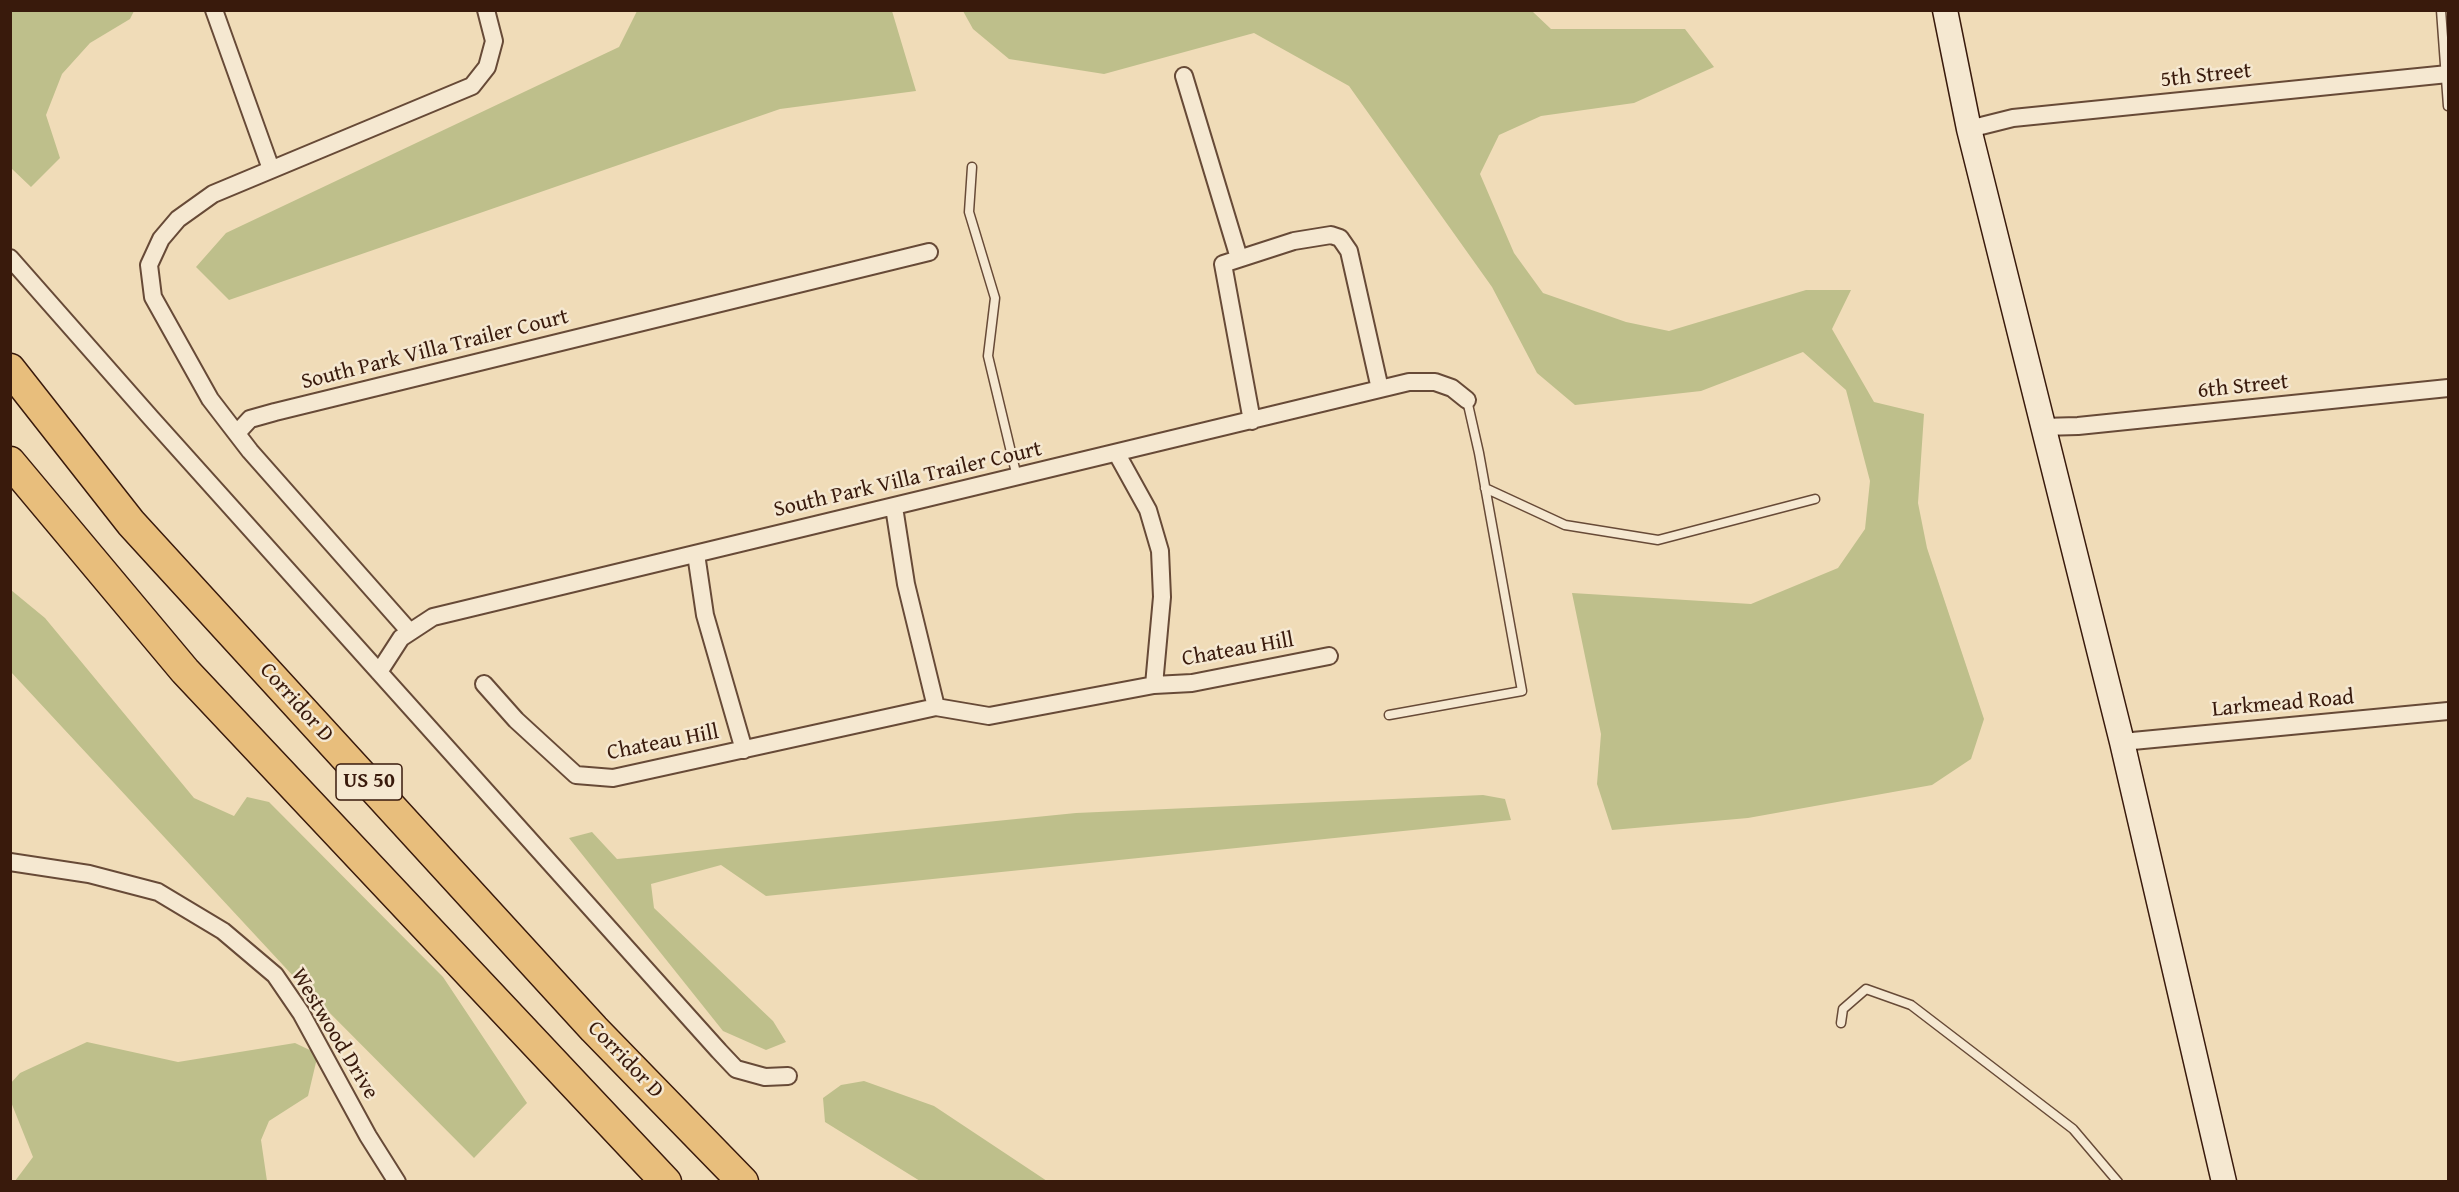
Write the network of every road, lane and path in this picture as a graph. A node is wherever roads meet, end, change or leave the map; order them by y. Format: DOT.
graph roads {
  1 [pos="214,10"];
  2 [pos="486,10"];
  3 [pos="1945,10"];
  4 [pos="2441,10"];
  5 [pos="2447,74"];
  6 [pos="1184,76"];
  7 [pos="2448,106"];
  8 [pos="1969,129"];
  9 [pos="972,167"];
  10 [pos="271,169"];
  11 [pos="929,252"];
  12 [pos="10,258"];
  13 [pos="1239,258"];
  14 [pos="10,369"];
  15 [pos="2448,388"];
  16 [pos="1380,389"];
  17 [pos="1467,400"];
  18 [pos="1252,421"];
  19 [pos="2042,427"];
  20 [pos="237,433"];
  21 [pos="1117,454"];
  22 [pos="10,462"];
  23 [pos="1017,477"];
  24 [pos="1485,488"];
  25 [pos="1815,499"];
  26 [pos="894,507"];
  27 [pos="696,554"];
  28 [pos="410,632"];
  29 [pos="1329,656"];
  30 [pos="379,672"];
  31 [pos="484,684"];
  32 [pos="1154,685"];
  33 [pos="936,707"];
  34 [pos="2448,711"];
  35 [pos="1389,715"];
  36 [pos="2122,742"];
  37 [pos="744,750"];
  38 [pos="10,862"];
  39 [pos="1841,1023"];
  40 [pos="788,1076"];
  41 [pos="397,1182"];
  42 [pos="666,1182"];
  43 [pos="743,1182"];
  44 [pos="2118,1182"];
  45 [pos="2224,1182"];
  1 -- 10 [label="street"];
  2 -- 10 [label="street"];
  3 -- 8 [label="main road"];
  4 -- 5 [label="lane"];
  5 -- 7 [label="lane"];
  5 -- 8 [label="street, 5th Street"];
  6 -- 13 [label="street"];
  8 -- 19 [label="main road"];
  9 -- 23 [label="lane"];
  10 -- 20 [label="street"];
  11 -- 20 [label="street, South Park Villa Trailer Court"];
  12 -- 30 [label="street"];
  13 -- 16 [label="street"];
  13 -- 18 [label="street"];
  14 -- 43 [label="highway, Corridor D / US 50"];
  15 -- 19 [label="street, 6th Street"];
  16 -- 17 [label="street, South Park Villa Trailer Court"];
  16 -- 18 [label="street, South Park Villa Trailer Court"];
  17 -- 24 [label="lane"];
  18 -- 21 [label="street, South Park Villa Trailer Court"];
  19 -- 36 [label="main road"];
  20 -- 28 [label="street"];
  21 -- 23 [label="street, South Park Villa Trailer Court"];
  21 -- 32 [label="street, Chateau Hill"];
  22 -- 42 [label="highway, US 50"];
  23 -- 26 [label="street, South Park Villa Trailer Court"];
  24 -- 25 [label="lane"];
  24 -- 35 [label="lane"];
  26 -- 27 [label="street, South Park Villa Trailer Court"];
  26 -- 33 [label="street"];
  27 -- 28 [label="street, South Park Villa Trailer Court"];
  27 -- 37 [label="street, Chateau Hill"];
  28 -- 30 [label="street, South Park Villa Trailer Court"];
  29 -- 32 [label="street, Chateau Hill"];
  30 -- 40 [label="street"];
  31 -- 37 [label="street, Chateau Hill"];
  32 -- 33 [label="street, Chateau Hill"];
  33 -- 37 [label="street, Chateau Hill"];
  34 -- 36 [label="street, Larkmead Road"];
  36 -- 45 [label="main road"];
  38 -- 41 [label="street, Westwood Drive"];
  39 -- 44 [label="lane"];
}
